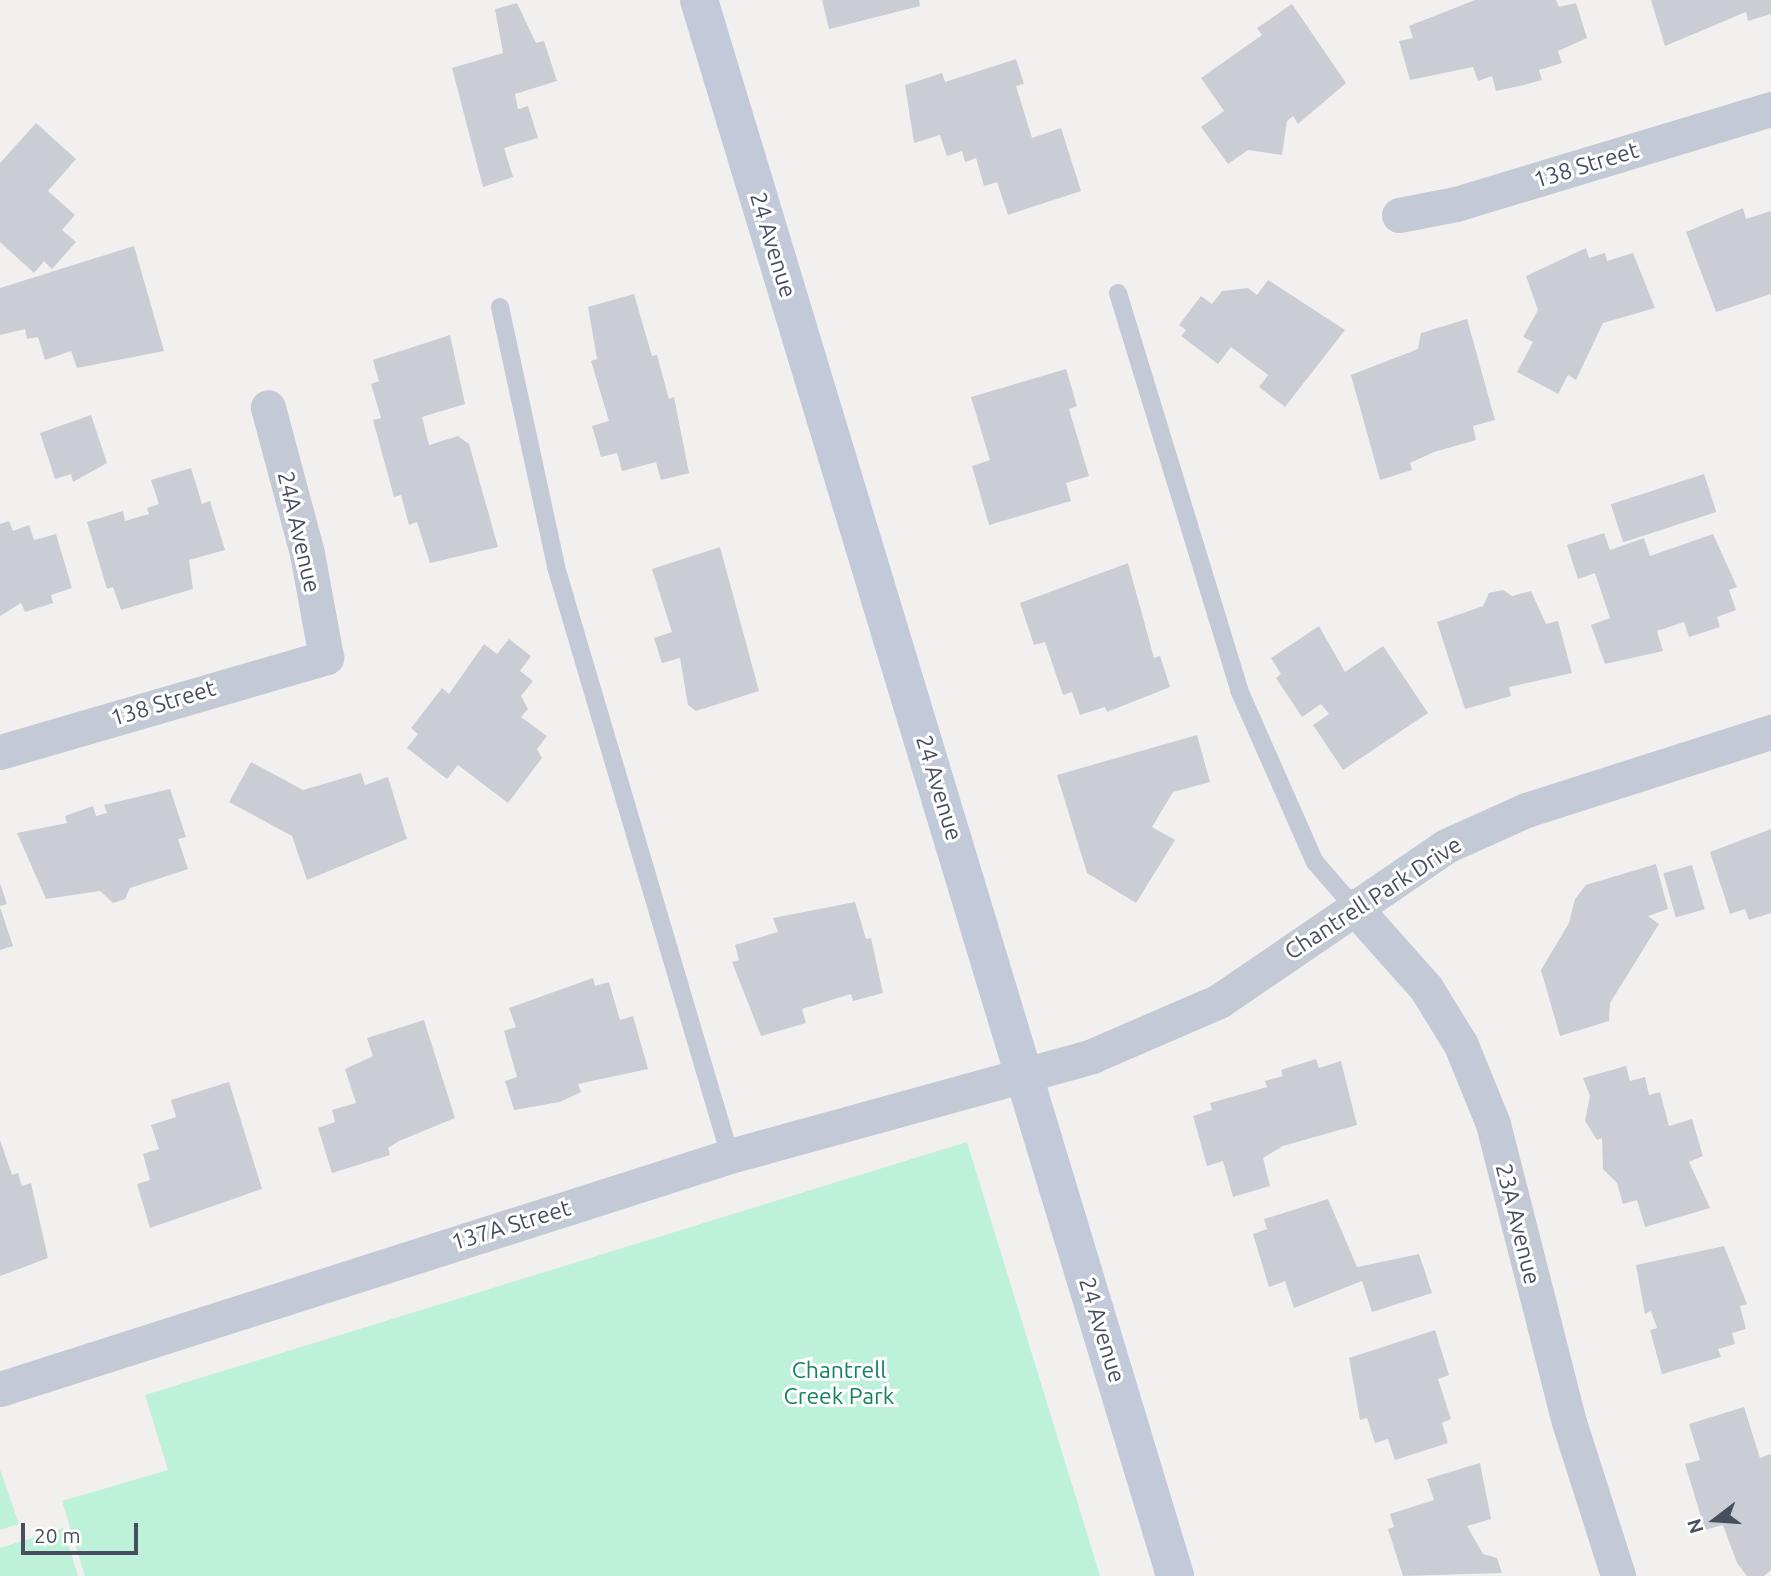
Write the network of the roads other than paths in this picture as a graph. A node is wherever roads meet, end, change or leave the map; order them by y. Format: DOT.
graph roads {
  1 [pos="699,0"];
  2 [pos="1771,110"];
  3 [pos="1399,215"];
  4 [pos="1118,293"];
  5 [pos="500,307"];
  6 [pos="268,407"];
  7 [pos="326,657"];
  8 [pos="1771,732"];
  9 [pos="0,752"];
  10 [pos="1353,906"];
  11 [pos="1026,1072"];
  12 [pos="730,1156"];
  13 [pos="0,1389"];
  14 [pos="1175,1576"];
  15 [pos="1618,1576"];
  1 -- 11 [label="main road, 24 Avenue"];
  2 -- 3 [label="street, 138 Street"];
  4 -- 10 [label="lane"];
  5 -- 12 [label="lane"];
  6 -- 7 [label="street, 24A Avenue"];
  7 -- 9 [label="street, 138 Street"];
  8 -- 10 [label="street, Chantrell Park Drive"];
  10 -- 11 [label="street, Chantrell Park Drive"];
  10 -- 15 [label="street, 23A Avenue"];
  11 -- 12 [label="street, 137A Street"];
  11 -- 14 [label="main road, 24 Avenue"];
  12 -- 13 [label="street, 137A Street"];
}
